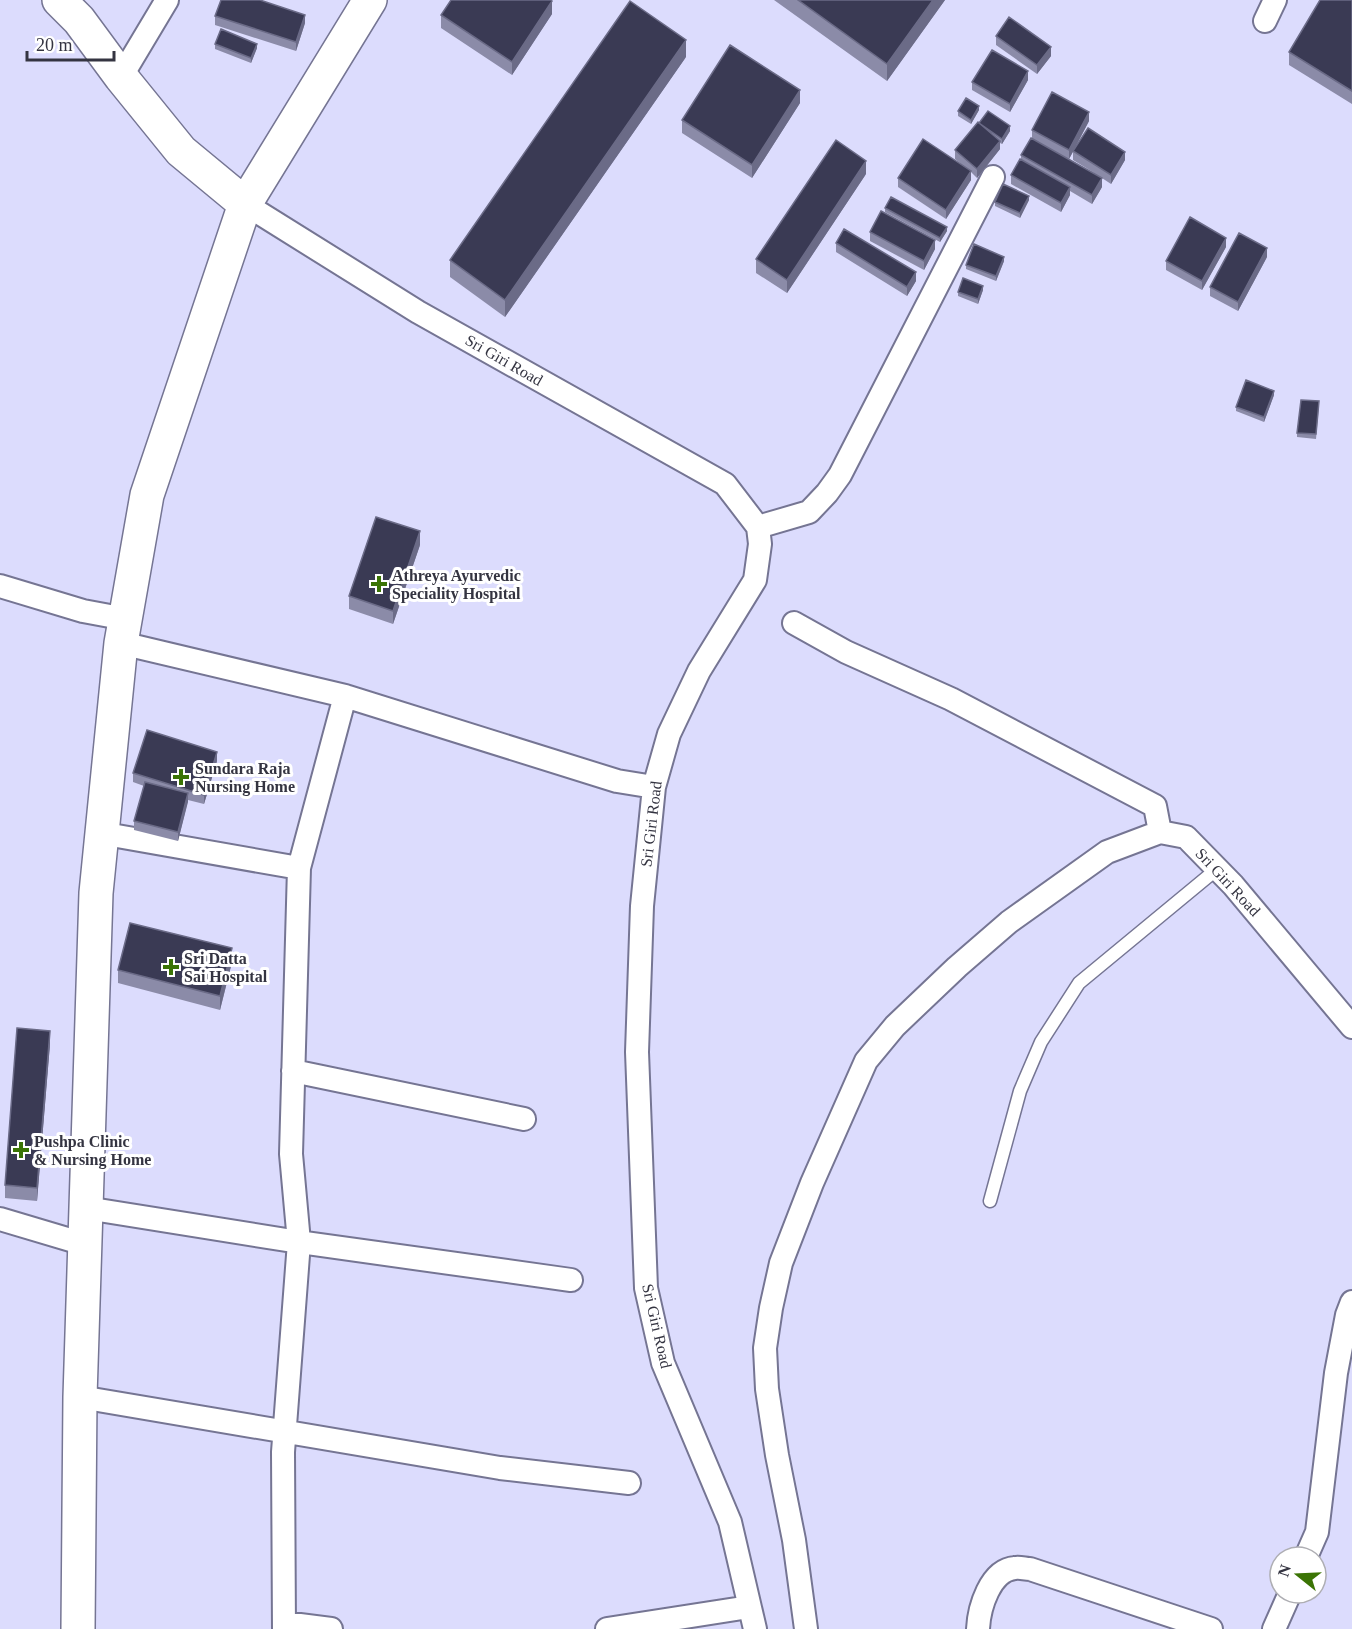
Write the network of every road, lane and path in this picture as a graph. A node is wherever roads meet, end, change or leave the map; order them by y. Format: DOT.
graph roads {
  1 [pos="59,0"];
  2 [pos="167,0"];
  3 [pos="370,0"];
  4 [pos="1275,0"];
  5 [pos="1265,21"];
  6 [pos="121,77"];
  7 [pos="993,177"];
  8 [pos="245,204"];
  9 [pos="758,527"];
  10 [pos="0,586"];
  11 [pos="795,623"];
  12 [pos="123,631"];
  13 [pos="345,696"];
  14 [pos="654,787"];
  15 [pos="1160,832"];
  16 [pos="100,833"];
  17 [pos="299,868"];
  18 [pos="1217,869"];
  19 [pos="1352,1027"];
  20 [pos="293,1071"];
  21 [pos="524,1119"];
  22 [pos="990,1201"];
  23 [pos="86,1208"];
  24 [pos="0,1218"];
  25 [pos="299,1242"];
  26 [pos="84,1245"];
  27 [pos="571,1280"];
  28 [pos="1352,1302"];
  29 [pos="80,1397"];
  30 [pos="285,1432"];
  31 [pos="629,1483"];
  32 [pos="1311,1545"];
  33 [pos="1285,1605"];
  34 [pos="749,1607"];
  35 [pos="284,1626"];
  36 [pos="77,1627"];
  37 [pos="331,1629"];
  38 [pos="607,1629"];
  39 [pos="755,1629"];
  40 [pos="807,1629"];
  41 [pos="978,1629"];
  42 [pos="1211,1629"];
  43 [pos="1275,1629"];
  1 -- 6 [label="street"];
  2 -- 6 [label="street"];
  3 -- 8 [label="street"];
  4 -- 5 [label="street"];
  6 -- 8 [label="street"];
  7 -- 9 [label="street"];
  8 -- 9 [label="street, Sri Giri Road"];
  8 -- 12 [label="street"];
  9 -- 14 [label="street, Sri Giri Road"];
  10 -- 12 [label="street"];
  11 -- 15 [label="street"];
  12 -- 13 [label="street"];
  12 -- 16 [label="street"];
  13 -- 14 [label="street"];
  13 -- 17 [label="street"];
  14 -- 34 [label="street, Sri Giri Road"];
  15 -- 18 [label="street, Sri Giri Road"];
  15 -- 40 [label="street"];
  16 -- 17 [label="street"];
  16 -- 23 [label="street"];
  17 -- 20 [label="street"];
  18 -- 19 [label="street, Sri Giri Road"];
  18 -- 22 [label="lane"];
  20 -- 21 [label="street"];
  20 -- 25 [label="street"];
  23 -- 25 [label="street"];
  23 -- 26 [label="street"];
  24 -- 26 [label="street"];
  25 -- 27 [label="street"];
  25 -- 30 [label="street"];
  26 -- 29 [label="street"];
  28 -- 32 [label="street"];
  29 -- 30 [label="street"];
  29 -- 36 [label="street"];
  30 -- 31 [label="street"];
  30 -- 35 [label="street"];
  33 -- 43 [label="street"];
  34 -- 38 [label="street"];
  34 -- 39 [label="street, Sri Giri Road"];
  35 -- 37 [label="street"];
  41 -- 42 [label="street"];
}
